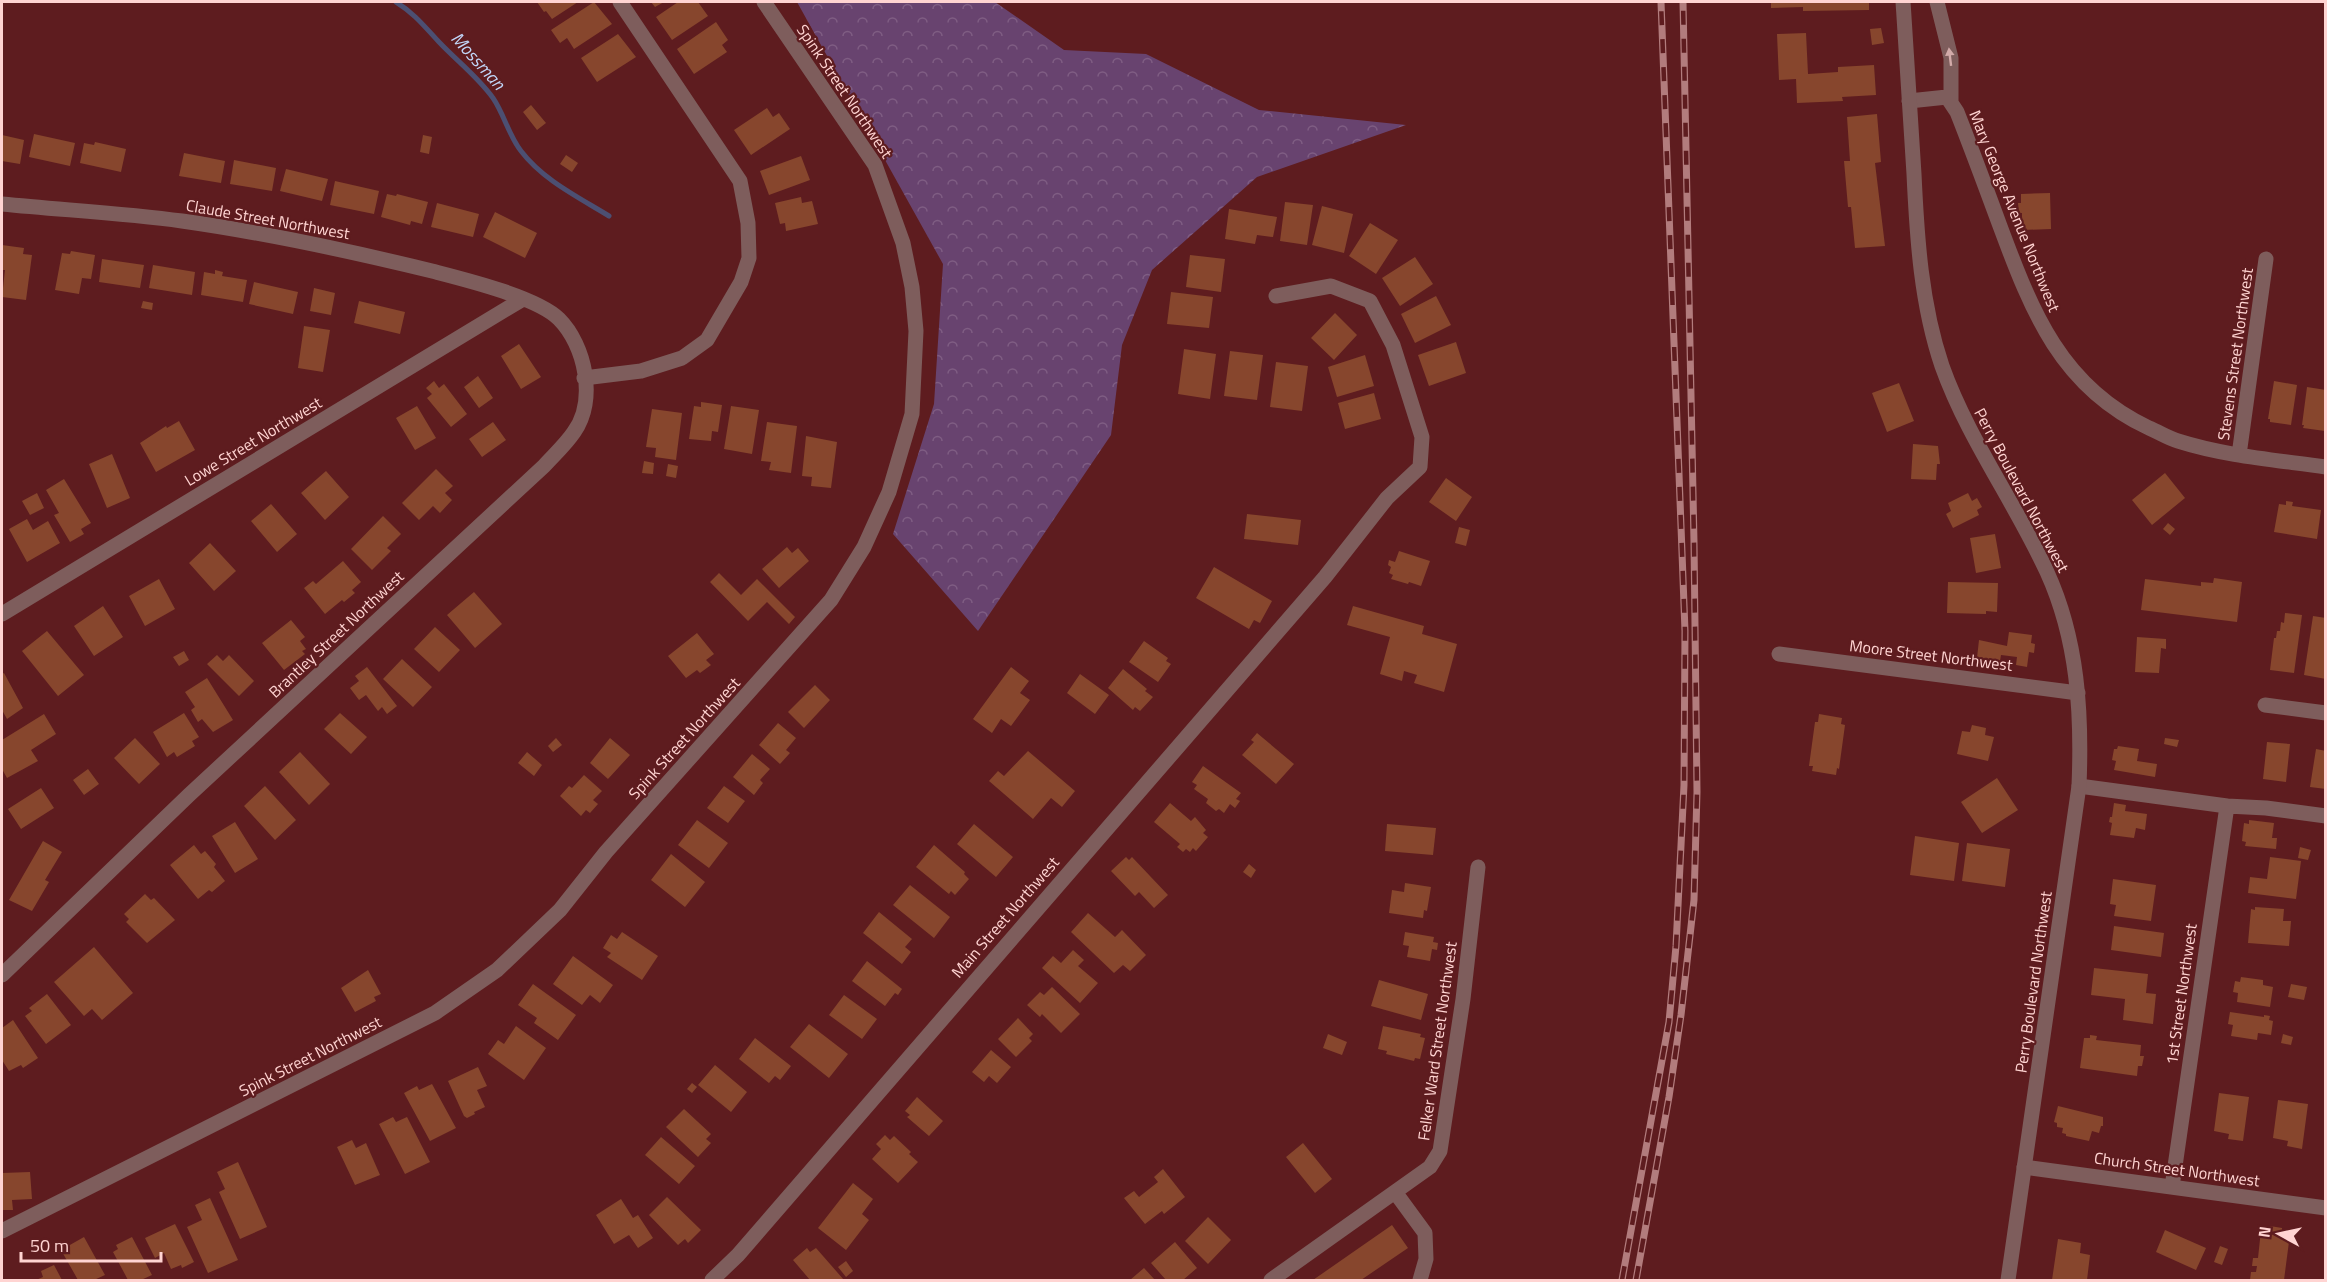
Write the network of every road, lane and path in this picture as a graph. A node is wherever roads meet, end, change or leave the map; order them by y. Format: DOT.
graph roads {
  1 [pos="620,2"];
  2 [pos="764,2"];
  3 [pos="1903,2"];
  4 [pos="1937,2"];
  5 [pos="1909,101"];
  6 [pos="1951,103"];
  7 [pos="2,204"];
  8 [pos="2266,259"];
  9 [pos="1276,296"];
  10 [pos="523,298"];
  11 [pos="584,378"];
  12 [pos="2239,454"];
  13 [pos="2325,467"];
  14 [pos="2,614"];
  15 [pos="1779,654"];
  16 [pos="2078,693"];
  17 [pos="2265,705"];
  18 [pos="2325,713"];
  19 [pos="2079,786"];
  20 [pos="2227,806"];
  21 [pos="2325,816"];
  22 [pos="1478,867"];
  23 [pos="2,975"];
  24 [pos="2024,1167"];
  25 [pos="2172,1187"];
  26 [pos="1395,1192"];
  27 [pos="2325,1208"];
  28 [pos="2,1231"];
  29 [pos="712,1281"];
  30 [pos="1271,1281"];
  31 [pos="1420,1281"];
  32 [pos="2008,1281"];
  1 -- 11 [label="street"];
  2 -- 28 [label="street, Spink Street Northwest"];
  3 -- 5 [label="street, Perry Boulevard Northwest"];
  6 -- 4 [label="street, Mary George Avenue Northwest, one-way"];
  5 -- 6 [label="street, Mary George Avenue Northwest"];
  5 -- 16 [label="street, Perry Boulevard Northwest"];
  6 -- 12 [label="street, Mary George Avenue Northwest"];
  7 -- 10 [label="street, Claude Street Northwest"];
  8 -- 12 [label="street, Stevens Street Northwest"];
  9 -- 29 [label="street, Main Street Northwest"];
  10 -- 11 [label="street, Brantley Street Northwest"];
  10 -- 14 [label="street, Lowe Street Northwest"];
  11 -- 23 [label="street, Brantley Street Northwest"];
  12 -- 13 [label="street, Mary George Avenue Northwest"];
  15 -- 16 [label="street, Moore Street Northwest"];
  16 -- 19 [label="street, Perry Boulevard Northwest"];
  17 -- 18 [label="street"];
  19 -- 20 [label="street"];
  19 -- 24 [label="street, Perry Boulevard Northwest"];
  20 -- 21 [label="street"];
  20 -- 25 [label="street, 1st Street Northwest"];
  22 -- 26 [label="street, Felker Ward Street Northwest"];
  24 -- 25 [label="street, Church Street Northwest"];
  24 -- 32 [label="street, Perry Boulevard Northwest"];
  25 -- 27 [label="street, Church Street Northwest"];
  26 -- 30 [label="street, Felker Ward Street Northwest"];
  26 -- 31 [label="street"];
}
